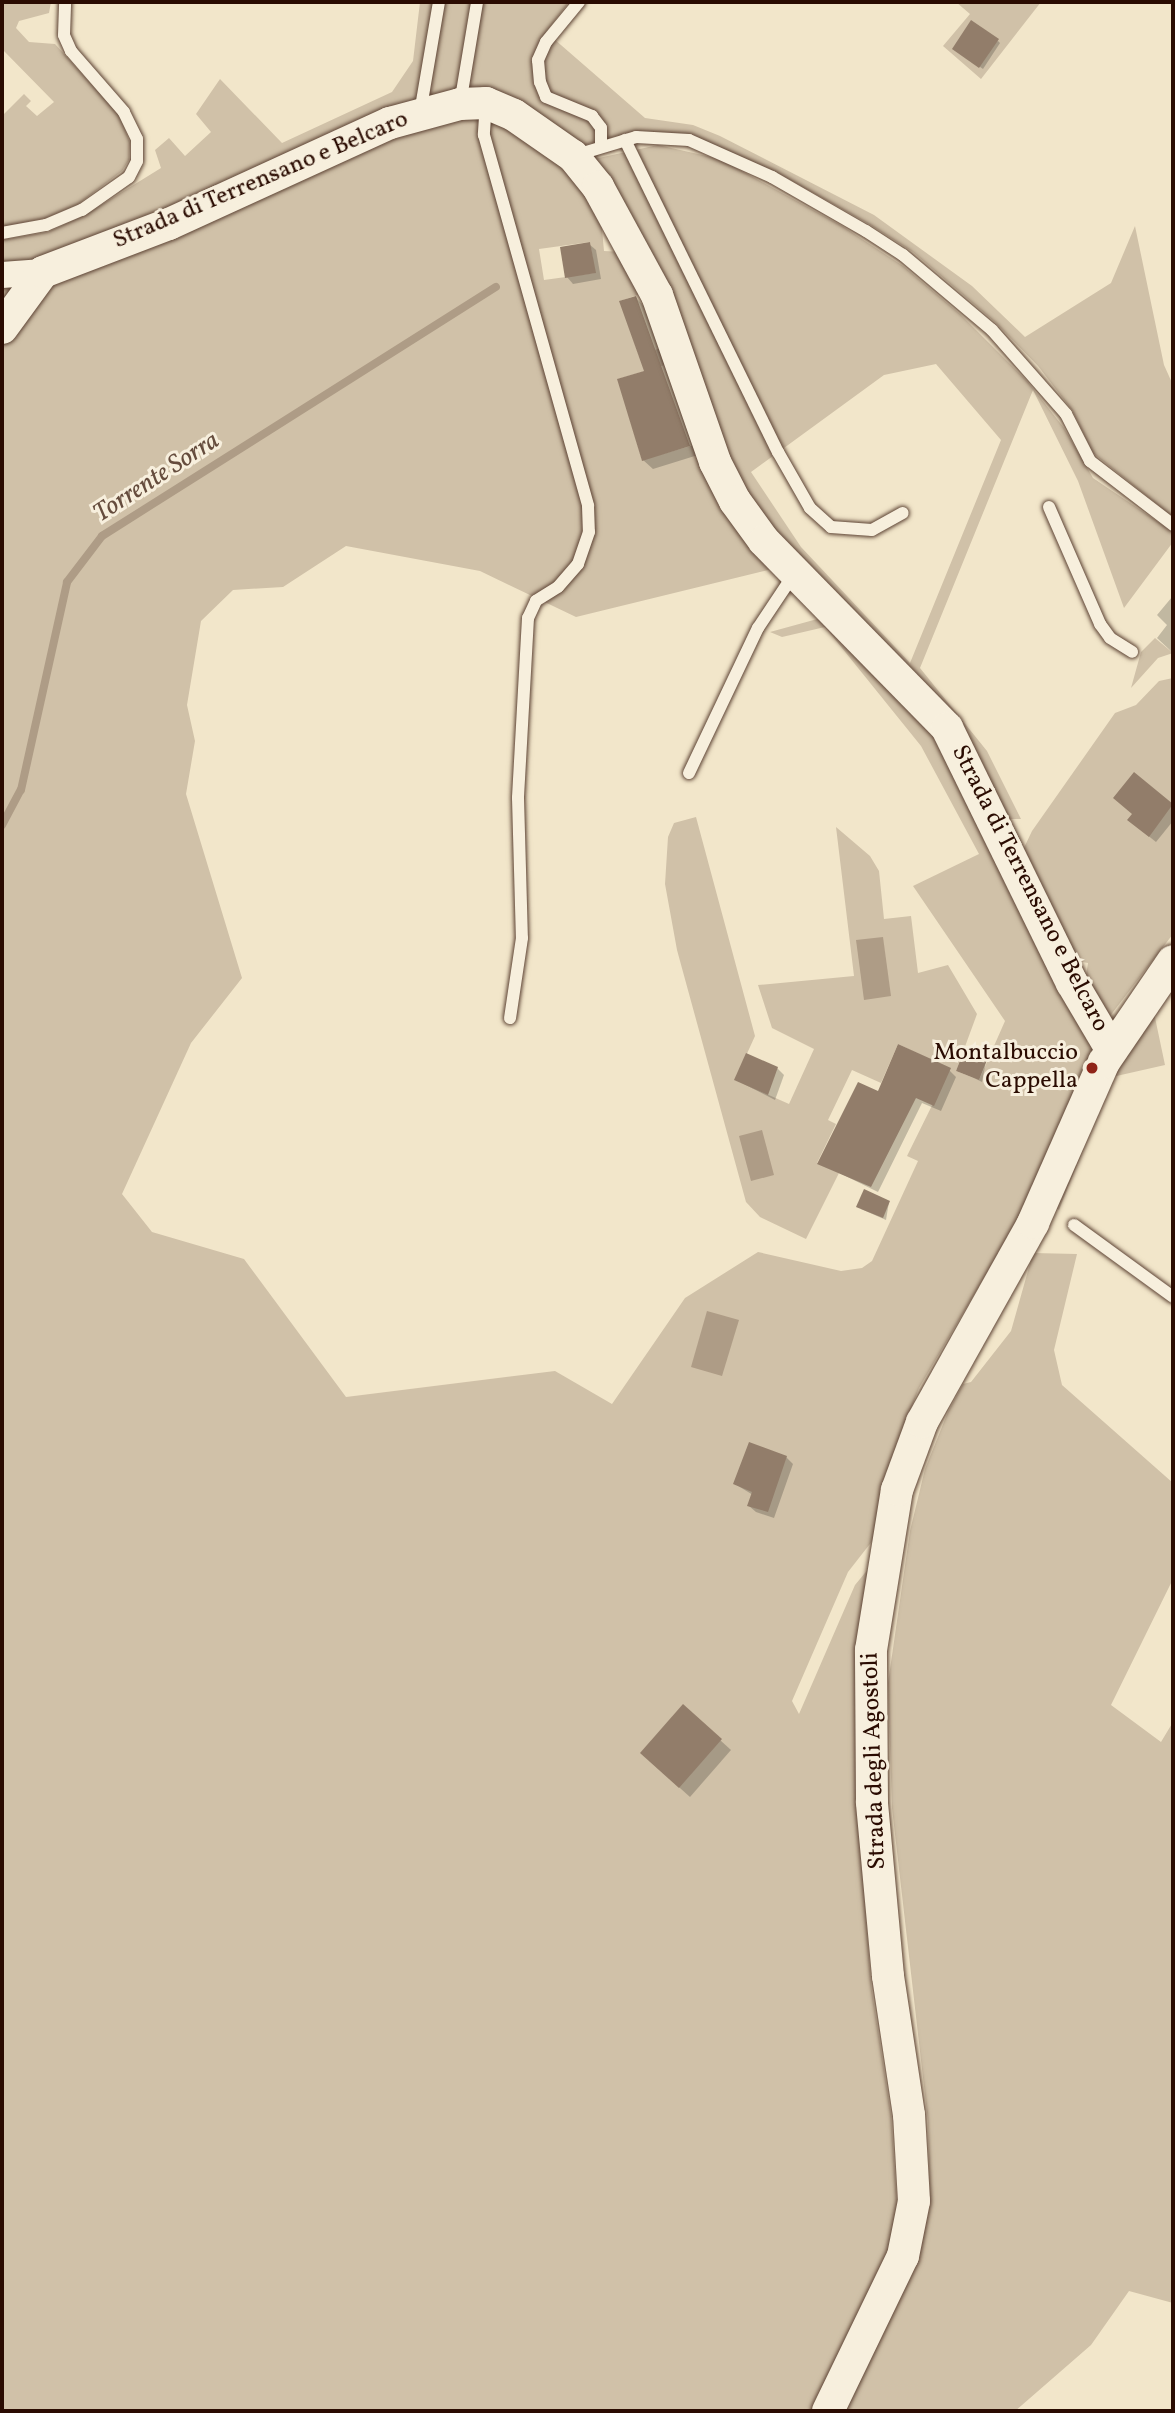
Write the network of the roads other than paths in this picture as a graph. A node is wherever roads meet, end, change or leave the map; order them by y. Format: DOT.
graph roads {
  1 [pos="65,2"];
  2 [pos="439,2"];
  3 [pos="477,2"];
  4 [pos="579,2"];
  5 [pos="473,104"];
  6 [pos="420,113"];
  7 [pos="625,140"];
  8 [pos="587,151"];
  9 [pos="2,233"];
  10 [pos="43,272"];
  11 [pos="2,275"];
  12 [pos="2,328"];
  13 [pos="1049,506"];
  14 [pos="903,513"];
  15 [pos="1173,525"];
  16 [pos="794,573"];
  17 [pos="1132,652"];
  18 [pos="689,773"];
  19 [pos="1173,961"];
  20 [pos="1164,990"];
  21 [pos="510,1018"];
  22 [pos="1111,1049"];
  23 [pos="1074,1225"];
  24 [pos="1173,1297"];
  25 [pos="828,2411"];
  1 -- 9 [label="lane"];
  2 -- 6 [label="lane"];
  3 -- 5 [label="lane"];
  4 -- 8 [label="lane"];
  5 -- 6 [label="street, Strada di Terrensano e Belcaro"];
  5 -- 8 [label="street, Strada di Terrensano e Belcaro"];
  5 -- 21 [label="lane"];
  6 -- 10 [label="street, Strada di Terrensano e Belcaro"];
  7 -- 8 [label="lane"];
  7 -- 14 [label="lane"];
  7 -- 15 [label="lane"];
  8 -- 16 [label="street, Strada di Terrensano e Belcaro"];
  10 -- 11 [label="street"];
  10 -- 12 [label="street"];
  13 -- 17 [label="lane"];
  16 -- 18 [label="lane"];
  16 -- 22 [label="street, Strada di Terrensano e Belcaro"];
  19 -- 20 [label="street, Strada degli Agostoli"];
  20 -- 22 [label="street, Strada degli Agostoli"];
  22 -- 25 [label="street, Strada degli Agostoli"];
  23 -- 24 [label="lane"];
}
